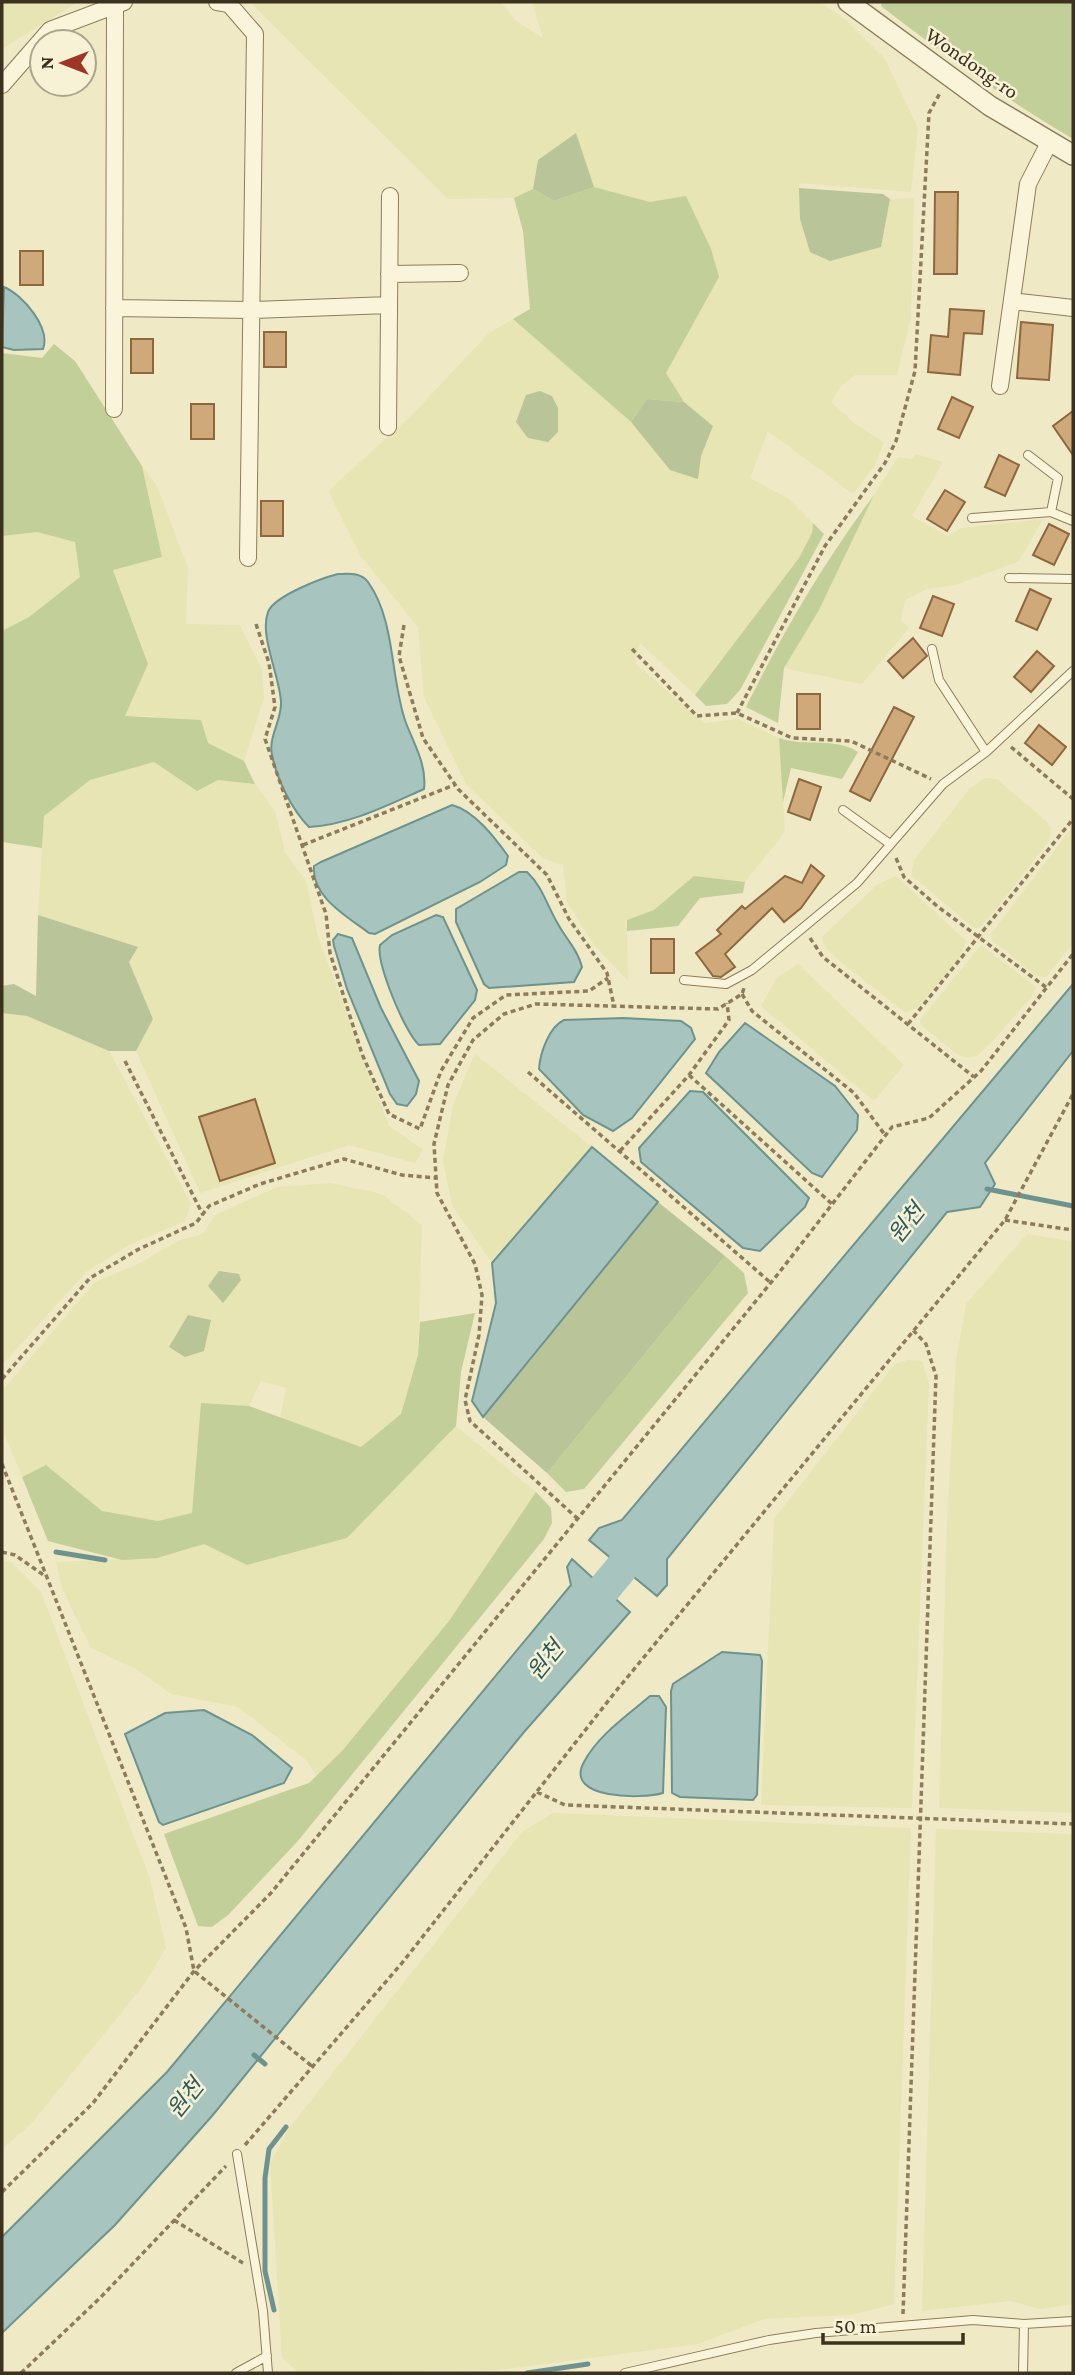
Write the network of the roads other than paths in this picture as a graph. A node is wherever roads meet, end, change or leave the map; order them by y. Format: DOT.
graph roads {
  1 [pos="217,2"];
  2 [pos="848,2"];
  3 [pos="119,3"];
  4 [pos="2,85"];
  5 [pos="1050,141"];
  6 [pos="1073,155"];
  7 [pos="390,196"];
  8 [pos="389,274"];
  9 [pos="460,274"];
  10 [pos="1012,301"];
  11 [pos="389,305"];
  12 [pos="114,308"];
  13 [pos="1073,308"];
  14 [pos="251,310"];
  15 [pos="1000,386"];
  16 [pos="114,409"];
  17 [pos="388,427"];
  18 [pos="1028,455"];
  19 [pos="1051,512"];
  20 [pos="972,518"];
  21 [pos="1073,521"];
  22 [pos="248,558"];
  23 [pos="1009,578"];
  24 [pos="1073,579"];
  25 [pos="932,649"];
  26 [pos="1073,671"];
  27 [pos="986,752"];
  28 [pos="844,810"];
  29 [pos="890,844"];
  30 [pos="684,980"];
  31 [pos="237,2154"];
  32 [pos="1073,2321"];
  33 [pos="1024,2324"];
  34 [pos="267,2356"];
  35 [pos="236,2373"];
  36 [pos="268,2373"];
  37 [pos="624,2373"];
  38 [pos="1023,2373"];
  1 -- 14 [label="street"];
  2 -- 5 [label="street, Wondong-ro"];
  3 -- 4 [label="street"];
  3 -- 12 [label="street"];
  5 -- 6 [label="street, Wondong-ro"];
  5 -- 10 [label="street"];
  7 -- 8 [label="street"];
  8 -- 9 [label="street"];
  8 -- 11 [label="street"];
  10 -- 13 [label="street"];
  10 -- 15 [label="street"];
  11 -- 14 [label="street"];
  11 -- 17 [label="street"];
  12 -- 14 [label="street"];
  12 -- 16 [label="street"];
  14 -- 22 [label="street"];
  18 -- 19 [label="lane"];
  19 -- 20 [label="lane"];
  19 -- 21 [label="lane"];
  23 -- 24 [label="lane"];
  25 -- 27 [label="lane"];
  26 -- 27 [label="lane"];
  27 -- 29 [label="lane"];
  28 -- 29 [label="lane"];
  29 -- 30 [label="lane"];
  31 -- 34 [label="lane"];
  32 -- 33 [label="lane"];
  33 -- 37 [label="lane"];
  33 -- 38 [label="lane"];
  34 -- 35 [label="lane"];
  34 -- 36 [label="lane"];
}
